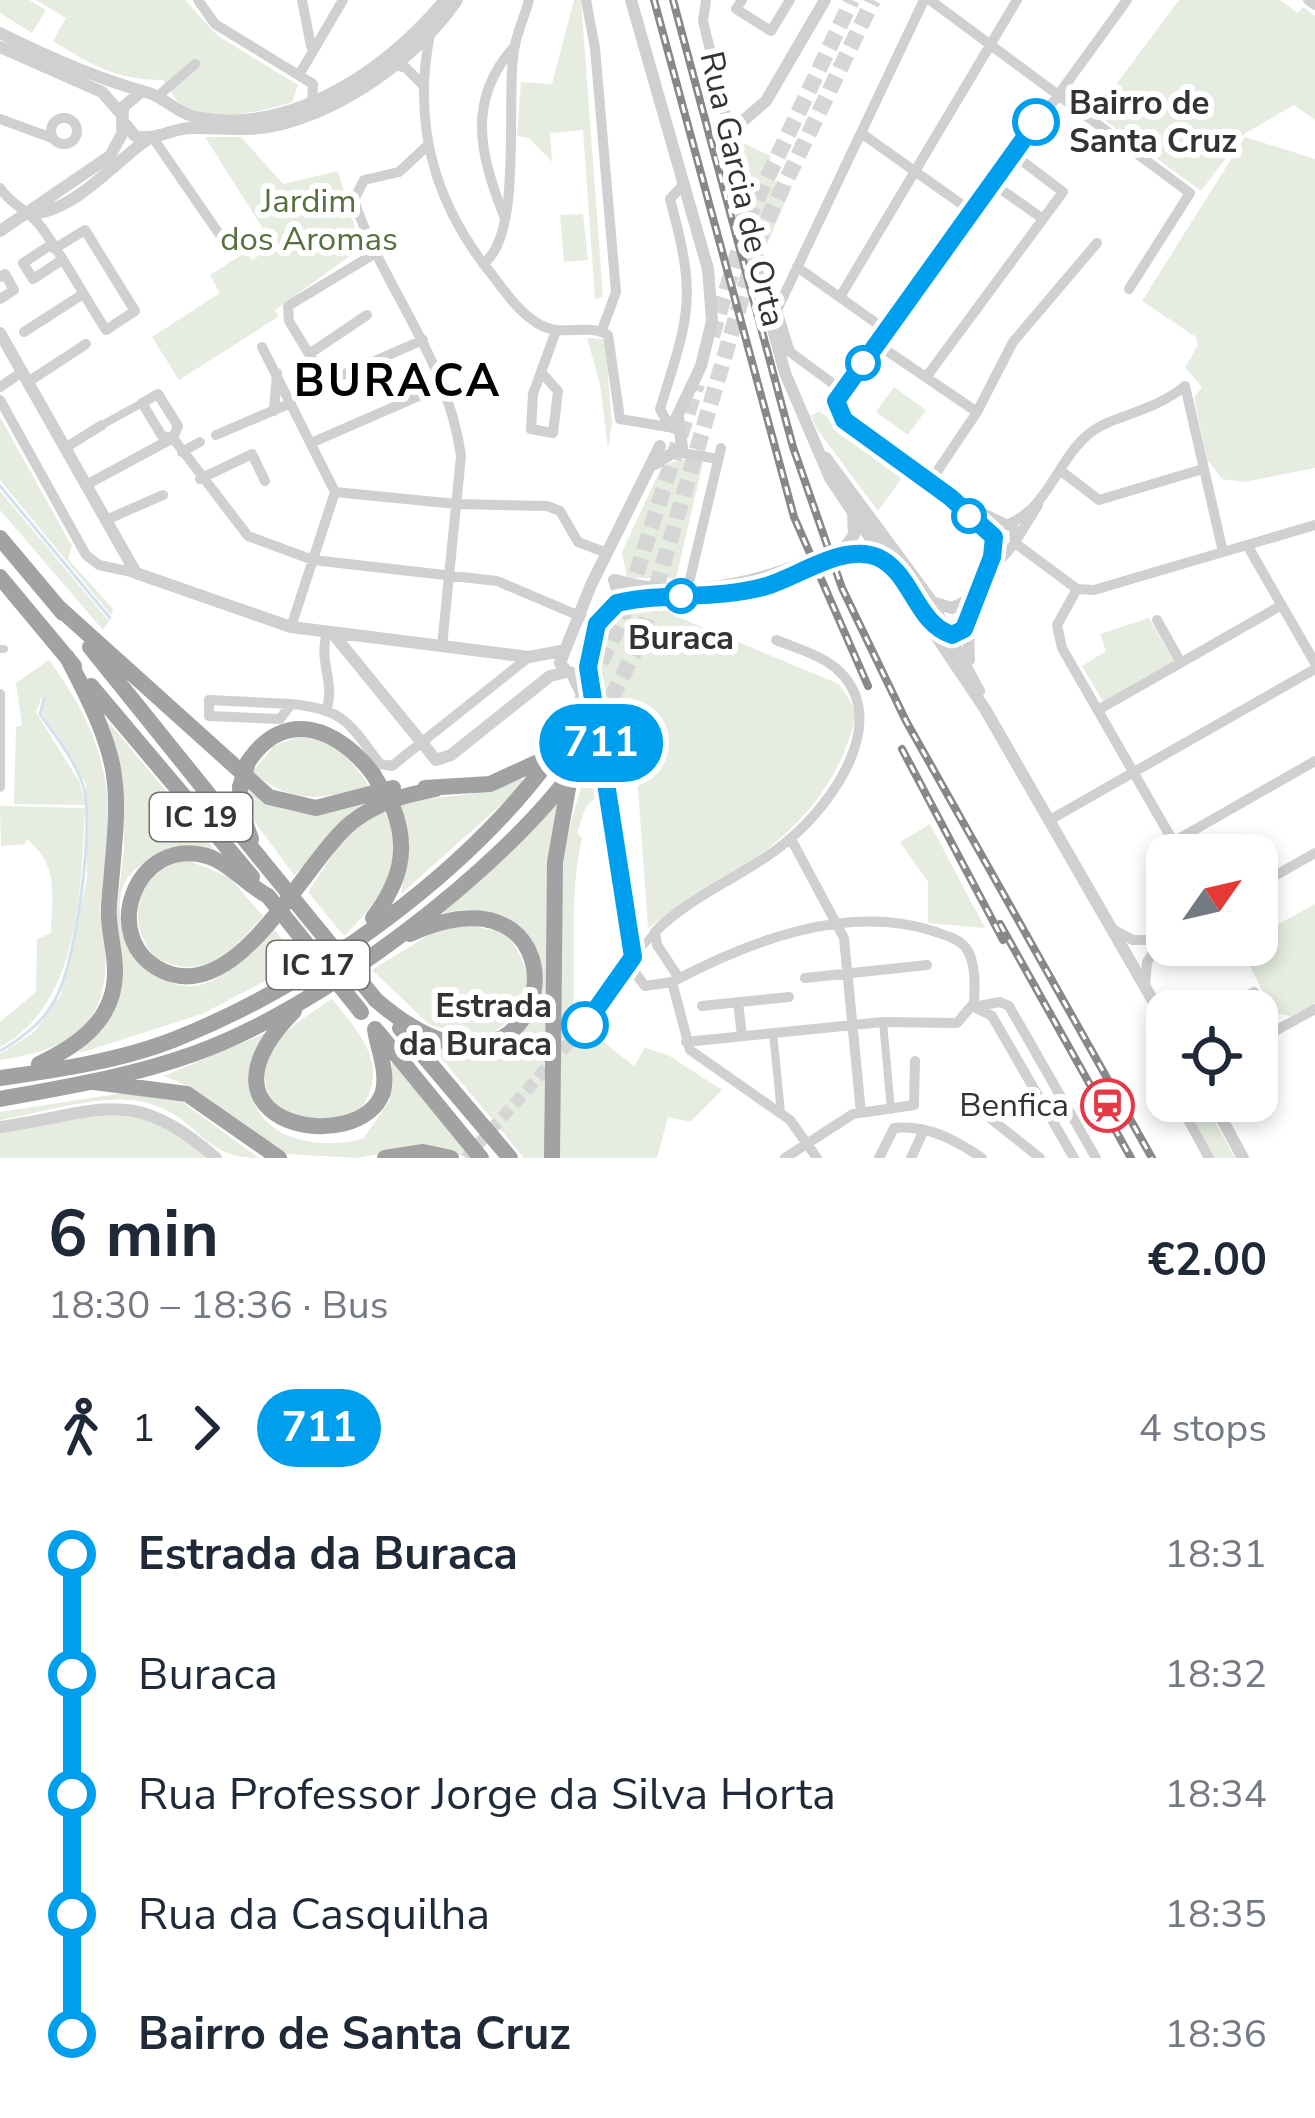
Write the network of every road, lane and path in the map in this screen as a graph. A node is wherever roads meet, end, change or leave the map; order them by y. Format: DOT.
graph roads {
  1 [pos="198,0"];
  2 [pos="302,0"];
  3 [pos="343,0"];
  4 [pos="445,0"];
  5 [pos="457,0"];
  6 [pos="529,0"];
  7 [pos="586,0"];
  8 [pos="631,0"];
  9 [pos="706,0"];
  10 [pos="742,0"];
  11 [pos="790,0"];
  12 [pos="825,0"];
  13 [pos="927,0"];
  14 [pos="1017,0"];
  15 [pos="1127,0"];
  16 [pos="0,33"];
  17 [pos="422,33"];
  18 [pos="990,44"];
  19 [pos="0,46"];
  20 [pos="311,46"];
  21 [pos="514,47"];
  22 [pos="397,61"];
  23 [pos="195,64"];
  24 [pos="423,68"];
  25 [pos="299,76"];
  26 [pos="314,84"];
  27 [pos="423,85"];
  28 [pos="333,93"];
  29 [pos="1058,93"];
  30 [pos="157,97"];
  31 [pos="312,102"];
  32 [pos="724,105"];
  33 [pos="122,117"];
  34 [pos="742,120"];
  35 [pos="2,124"];
  36 [pos="730,132"];
  37 [pos="860,133"];
  38 [pos="153,137"];
  39 [pos="52,138"];
  40 [pos="427,146"];
  41 [pos="1013,154"];
  42 [pos="915,170"];
  43 [pos="992,183"];
  44 [pos="683,185"];
  45 [pos="0,188"];
  46 [pos="971,211"];
  47 [pos="30,214"];
  48 [pos="505,219"];
  49 [pos="1043,219"];
  50 [pos="0,231"];
  51 [pos="1096,243"];
  52 [pos="56,251"];
  53 [pos="231,251"];
  54 [pos="379,251"];
  55 [pos="483,264"];
  56 [pos="797,267"];
  57 [pos="0,278"];
  58 [pos="1129,289"];
  59 [pos="82,294"];
  60 [pos="840,297"];
  61 [pos="0,299"];
  62 [pos="367,316"];
  63 [pos="886,330"];
  64 [pos="603,331"];
  65 [pos="24,332"];
  66 [pos="556,332"];
  67 [pos="0,333"];
  68 [pos="423,340"];
  69 [pos="86,344"];
  70 [pos="877,344"];
  71 [pos="262,347"];
  72 [pos="309,354"];
  73 [pos="541,372"];
  74 [pos="277,373"];
  75 [pos="927,376"];
  76 [pos="25,377"];
  77 [pos="442,386"];
  78 [pos="0,387"];
  79 [pos="843,391"];
  80 [pos="0,400"];
  81 [pos="142,403"];
  82 [pos="291,404"];
  83 [pos="274,410"];
  84 [pos="977,412"];
  85 [pos="102,425"];
  86 [pos="640,426"];
  87 [pos="675,428"];
  88 [pos="216,435"];
  89 [pos="172,438"];
  90 [pos="308,438"];
  91 [pos="200,442"];
  92 [pos="815,444"];
  93 [pos="65,448"];
  94 [pos="667,448"];
  95 [pos="182,452"];
  96 [pos="696,453"];
  97 [pos="1203,469"];
  98 [pos="1061,471"];
  99 [pos="200,478"];
  100 [pos="265,482"];
  101 [pos="930,482"];
  102 [pos="86,485"];
  103 [pos="335,492"];
  104 [pos="164,495"];
  105 [pos="950,497"];
  106 [pos="1039,502"];
  107 [pos="456,504"];
  108 [pos="850,508"];
  109 [pos="106,520"];
  110 [pos="1004,525"];
  111 [pos="1315,525"];
  112 [pos="880,537"];
  113 [pos="0,538"];
  114 [pos="994,539"];
  115 [pos="1015,542"];
  116 [pos="1247,545"];
  117 [pos="610,550"];
  118 [pos="1223,552"];
  119 [pos="843,553"];
  120 [pos="313,560"];
  121 [pos="797,570"];
  122 [pos="896,572"];
  123 [pos="136,573"];
  124 [pos="449,576"];
  125 [pos="0,577"];
  126 [pos="614,579"];
  127 [pos="591,585"];
  128 [pos="688,587"];
  129 [pos="1078,589"];
  130 [pos="977,590"];
  131 [pos="930,599"];
  132 [pos="613,604"];
  133 [pos="1282,605"];
  134 [pos="58,607"];
  135 [pos="582,617"];
  136 [pos="1157,620"];
  137 [pos="968,624"];
  138 [pos="933,626"];
  139 [pos="291,627"];
  140 [pos="327,633"];
  141 [pos="952,635"];
  142 [pos="373,638"];
  143 [pos="776,640"];
  144 [pos="442,646"];
  145 [pos="563,648"];
  146 [pos="67,657"];
  147 [pos="530,657"];
  148 [pos="951,658"];
  149 [pos="589,661"];
  150 [pos="359,663"];
  151 [pos="1181,663"];
  152 [pos="1315,666"];
  153 [pos="969,668"];
  154 [pos="570,673"];
  155 [pos="2,694"];
  156 [pos="291,704"];
  157 [pos="327,708"];
  158 [pos="986,709"];
  159 [pos="1098,710"];
  160 [pos="599,732"];
  161 [pos="420,746"];
  162 [pos="1315,761"];
  163 [pos="376,769"];
  164 [pos="1133,772"];
  165 [pos="0,787"];
  166 [pos="436,789"];
  167 [pos="1048,821"];
  168 [pos="1168,834"];
  169 [pos="1187,834"];
  170 [pos="791,838"];
  171 [pos="1315,853"];
  172 [pos="259,857"];
  173 [pos="1278,874"];
  174 [pos="268,896"];
  175 [pos="838,925"];
  176 [pos="1110,927"];
  177 [pos="358,938"];
  178 [pos="656,939"];
  179 [pos="1146,940"];
  180 [pos="393,942"];
  181 [pos="1146,948"];
  182 [pos="633,957"];
  183 [pos="1127,958"];
  184 [pos="927,965"];
  185 [pos="847,973"];
  186 [pos="805,978"];
  187 [pos="675,980"];
  188 [pos="1146,993"];
  189 [pos="789,997"];
  190 [pos="307,998"];
  191 [pos="738,1002"];
  192 [pos="369,1006"];
  193 [pos="702,1006"];
  194 [pos="973,1007"];
  195 [pos="1315,1009"];
  196 [pos="883,1022"];
  197 [pos="852,1025"];
  198 [pos="584,1026"];
  199 [pos="374,1029"];
  200 [pos="1278,1029"];
  201 [pos="773,1033"];
  202 [pos="742,1036"];
  203 [pos="686,1042"];
  204 [pos="915,1061"];
  205 [pos="8,1077"];
  206 [pos="93,1082"];
  207 [pos="0,1099"];
  208 [pos="966,1099"];
  209 [pos="891,1110"];
  210 [pos="861,1112"];
  211 [pos="781,1113"];
  212 [pos="1189,1122"];
  213 [pos="1223,1122"];
  214 [pos="0,1127"];
  215 [pos="924,1130"];
  216 [pos="806,1143"];
  217 [pos="973,1156"];
  218 [pos="216,1158"];
  219 [pos="279,1158"];
  220 [pos="385,1158"];
  221 [pos="451,1158"];
  222 [pos="481,1158"];
  223 [pos="510,1158"];
  224 [pos="552,1158"];
  225 [pos="785,1158"];
  226 [pos="817,1158"];
  227 [pos="879,1158"];
  228 [pos="911,1158"];
  229 [pos="1040,1158"];
  230 [pos="1074,1158"];
  231 [pos="1096,1158"];
  232 [pos="1209,1158"];
  233 [pos="1243,1158"];
  1 -- 25 [label="street"];
  2 -- 20 [label="street"];
  3 -- 20 [label="street"];
  4 -- 17 [label="street"];
  5 -- 17 [label="street"];
  6 -- 21 [label="street"];
  7 -- 64 [label="street"];
  8 -- 44 [label="street"];
  9 -- 32 [label="street, Rua Garcia de Orta"];
  10 -- 11 [label="street"];
  12 -- 34 [label="street"];
  13 -- 18 [label="street"];
  13 -- 37 [label="street"];
  14 -- 18 [label="street"];
  15 -- 29 [label="street"];
  16 -- 30 [label="street"];
  17 -- 22 [label="street"];
  17 -- 24 [label="street"];
  18 -- 29 [label="street"];
  18 -- 42 [label="street"];
  19 -- 33 [label="street"];
  20 -- 25 [label="street"];
  21 -- 48 [label="street"];
  21 -- 48 [label="street"];
  22 -- 24 [label="street"];
  22 -- 27 [label="street"];
  22 -- 28 [label="street"];
  22 -- 38 [label="street"];
  23 -- 30 [label="street"];
  24 -- 27 [label="street"];
  25 -- 26 [label="street"];
  26 -- 28 [label="street"];
  26 -- 31 [label="street"];
  27 -- 40 [label="street"];
  28 -- 31 [label="street"];
  29 -- 41 [label="street"];
  29 -- 58 [label="street"];
  30 -- 31 [label="street"];
  30 -- 33 [label="street"];
  30 -- 38 [label="street"];
  32 -- 34 [label="street"];
  32 -- 36 [label="street, Rua Garcia de Orta"];
  33 -- 38 [label="street"];
  33 -- 47 [label="street"];
  34 -- 36 [label="street"];
  35 -- 39 [label="street"];
  36 -- 92 [label="street, Rua Garcia de Orta"];
  37 -- 42 [label="street"];
  37 -- 56 [label="street"];
  38 -- 47 [label="street"];
  38 -- 53 [label="street"];
  40 -- 54 [label="street"];
  40 -- 55 [label="street"];
  41 -- 43 [label="street"];
  41 -- 49 [label="street"];
  42 -- 46 [label="street"];
  42 -- 60 [label="street"];
  43 -- 46 [label="street"];
  43 -- 49 [label="street"];
  44 -- 87 [label="street"];
  44 -- 87 [label="street"];
  45 -- 47 [label="street"];
  46 -- 63 [label="street"];
  47 -- 50 [label="street"];
  47 -- 52 [label="street"];
  48 -- 55 [label="street"];
  49 -- 75 [label="street"];
  51 -- 84 [label="street"];
  52 -- 59 [label="street"];
  52 -- 59 [label="street"];
  54 -- 68 [label="street"];
  54 -- 72 [label="street"];
  55 -- 66 [label="street"];
  56 -- 60 [label="street"];
  56 -- 79 [label="street"];
  57 -- 61 [label="street"];
  59 -- 65 [label="street"];
  60 -- 63 [label="street"];
  62 -- 72 [label="street"];
  63 -- 70 [label="street"];
  64 -- 66 [label="street"];
  64 -- 86 [label="street"];
  66 -- 73 [label="street"];
  67 -- 76 [label="street"];
  68 -- 72 [label="street"];
  68 -- 77 [label="street"];
  69 -- 76 [label="street"];
  70 -- 75 [label="street"];
  70 -- 79 [label="street"];
  71 -- 74 [label="street"];
  73 -- 73 [label="street"];
  74 -- 82 [label="street"];
  74 -- 83 [label="street"];
  75 -- 84 [label="street"];
  76 -- 78 [label="street"];
  76 -- 93 [label="street"];
  77 -- 90 [label="street"];
  77 -- 107 [label="street"];
  79 -- 101 [label="street"];
  80 -- 123 [label="street"];
  81 -- 85 [label="street"];
  81 -- 89 [label="street"];
  82 -- 83 [label="street"];
  82 -- 90 [label="street"];
  83 -- 88 [label="street"];
  84 -- 101 [label="street"];
  85 -- 93 [label="street"];
  86 -- 87 [label="street"];
  86 -- 94 [label="street"];
  87 -- 94 [label="street"];
  87 -- 94 [label="street"];
  87 -- 96 [label="street"];
  89 -- 95 [label="street"];
  89 -- 102 [label="street"];
  90 -- 103 [label="street"];
  91 -- 95 [label="street"];
  92 -- 108 [label="street, Rua Garcia de Orta"];
  92 -- 112 [label="street, Rua Garcia de Orta"];
  93 -- 102 [label="street"];
  94 -- 96 [label="street"];
  94 -- 117 [label="street"];
  95 -- 99 [label="street"];
  96 -- 128 [label="street"];
  97 -- 98 [label="street"];
  97 -- 98 [label="street"];
  97 -- 118 [label="street"];
  98 -- 106 [label="street"];
  99 -- 100 [label="street"];
  99 -- 120 [label="street"];
  101 -- 105 [label="street"];
  102 -- 109 [label="street"];
  103 -- 107 [label="street"];
  103 -- 120 [label="street"];
  104 -- 109 [label="street"];
  105 -- 110 [label="street"];
  105 -- 114 [label="street"];
  106 -- 110 [label="street"];
  106 -- 115 [label="street"];
  107 -- 117 [label="street"];
  107 -- 124 [label="street"];
  108 -- 112 [label="street, Rua Garcia de Orta"];
  108 -- 119 [label="street"];
  109 -- 123 [label="street"];
  110 -- 114 [label="street"];
  110 -- 115 [label="street"];
  111 -- 116 [label="street"];
  112 -- 119 [label="street"];
  112 -- 122 [label="street"];
  112 -- 131 [label="street"];
  113 -- 134 [label="highway, IC 19"];
  114 -- 115 [label="street"];
  114 -- 130 [label="street"];
  115 -- 129 [label="street"];
  115 -- 130 [label="street"];
  116 -- 118 [label="street"];
  116 -- 133 [label="street"];
  117 -- 126 [label="street"];
  117 -- 127 [label="street"];
  118 -- 129 [label="street"];
  119 -- 121 [label="street, bridge"];
  119 -- 122 [label="street"];
  120 -- 124 [label="street"];
  120 -- 139 [label="street"];
  121 -- 128 [label="street"];
  121 -- 132 [label="street"];
  122 -- 138 [label="street"];
  123 -- 139 [label="street"];
  124 -- 135 [label="street"];
  124 -- 144 [label="street"];
  125 -- 146 [label="highway, IC 19"];
  126 -- 127 [label="street"];
  126 -- 128 [label="street"];
  126 -- 132 [label="street"];
  127 -- 132 [label="street"];
  127 -- 135 [label="street"];
  129 -- 159 [label="street"];
  130 -- 131 [label="street"];
  130 -- 137 [label="street"];
  130 -- 141 [label="street"];
  131 -- 141 [label="street"];
  132 -- 149 [label="street"];
  133 -- 151 [label="street"];
  133 -- 152 [label="street"];
  134 -- 166 [label="highway"];
  134 -- 172 [label="highway, IC 19"];
  135 -- 145 [label="street"];
  136 -- 151 [label="street"];
  137 -- 141 [label="street"];
  137 -- 153 [label="street"];
  138 -- 141 [label="street"];
  138 -- 148 [label="street"];
  139 -- 140 [label="street"];
  140 -- 142 [label="street"];
  140 -- 150 [label="street"];
  140 -- 157 [label="street"];
  141 -- 148 [label="street"];
  141 -- 153 [label="street"];
  142 -- 144 [label="street"];
  142 -- 150 [label="street"];
  143 -- 170 [label="street"];
  144 -- 147 [label="street"];
  145 -- 147 [label="street"];
  145 -- 149 [label="street"];
  145 -- 154 [label="street"];
  146 -- 174 [label="highway, IC 19"];
  146 -- 205 [label="highway"];
  147 -- 161 [label="street"];
  148 -- 158 [label="street"];
  149 -- 154 [label="street"];
  149 -- 160 [label="street"];
  150 -- 161 [label="street"];
  151 -- 159 [label="street"];
  152 -- 164 [label="street"];
  153 -- 158 [label="street"];
  154 -- 160 [label="street"];
  154 -- 161 [label="street"];
  155 -- 165 [label="street"];
  156 -- 156 [label="street"];
  156 -- 157 [label="street"];
  157 -- 163 [label="street"];
  158 -- 167 [label="street"];
  159 -- 164 [label="street"];
  160 -- 182 [label="street"];
  161 -- 163 [label="street"];
  162 -- 169 [label="street"];
  163 -- 172 [label="highway, bridge"];
  163 -- 177 [label="highway, bridge"];
  164 -- 167 [label="street"];
  164 -- 168 [label="street"];
  166 -- 174 [label="highway"];
  166 -- 177 [label="highway, IC 17"];
  167 -- 176 [label="street"];
  170 -- 175 [label="street"];
  170 -- 178 [label="street"];
  171 -- 173 [label="street"];
  172 -- 192 [label="highway, IC 19, bridge"];
  174 -- 192 [label="highway, IC 19, bridge"];
  175 -- 185 [label="street"];
  175 -- 187 [label="street"];
  175 -- 194 [label="street"];
  176 -- 179 [label="street"];
  176 -- 183 [label="street"];
  177 -- 205 [label="highway, IC 17"];
  178 -- 182 [label="street"];
  178 -- 187 [label="street"];
  180 -- 190 [label="highway, IC 17"];
  180 -- 192 [label="highway"];
  180 -- 224 [label="highway, IC 17"];
  181 -- 183 [label="street"];
  182 -- 187 [label="street"];
  182 -- 198 [label="street"];
  183 -- 188 [label="street"];
  184 -- 185 [label="street"];
  185 -- 186 [label="street"];
  185 -- 197 [label="street"];
  187 -- 203 [label="street"];
  189 -- 191 [label="street"];
  190 -- 199 [label="highway"];
  190 -- 206 [label="highway, IC 17"];
  191 -- 193 [label="street"];
  191 -- 202 [label="street"];
  192 -- 199 [label="highway, IC 19"];
  192 -- 223 [label="highway, IC 19"];
  194 -- 196 [label="street"];
  194 -- 230 [label="street"];
  194 -- 231 [label="street"];
  195 -- 200 [label="street"];
  196 -- 197 [label="street"];
  196 -- 209 [label="street"];
  197 -- 201 [label="street"];
  197 -- 210 [label="street"];
  199 -- 222 [label="highway, IC 19"];
  201 -- 202 [label="street"];
  201 -- 211 [label="street"];
  202 -- 203 [label="street"];
  203 -- 211 [label="street"];
  204 -- 209 [label="street"];
  206 -- 207 [label="highway, IC 17"];
  206 -- 219 [label="highway"];
  208 -- 229 [label="street"];
  209 -- 210 [label="street"];
  210 -- 216 [label="street"];
  211 -- 216 [label="street"];
  212 -- 232 [label="street"];
  213 -- 233 [label="street"];
  214 -- 218 [label="street"];
  215 -- 217 [label="street"];
  215 -- 227 [label="street"];
  215 -- 228 [label="street"];
  216 -- 225 [label="street"];
  216 -- 226 [label="street"];
  220 -- 221 [label="highway"];
}
